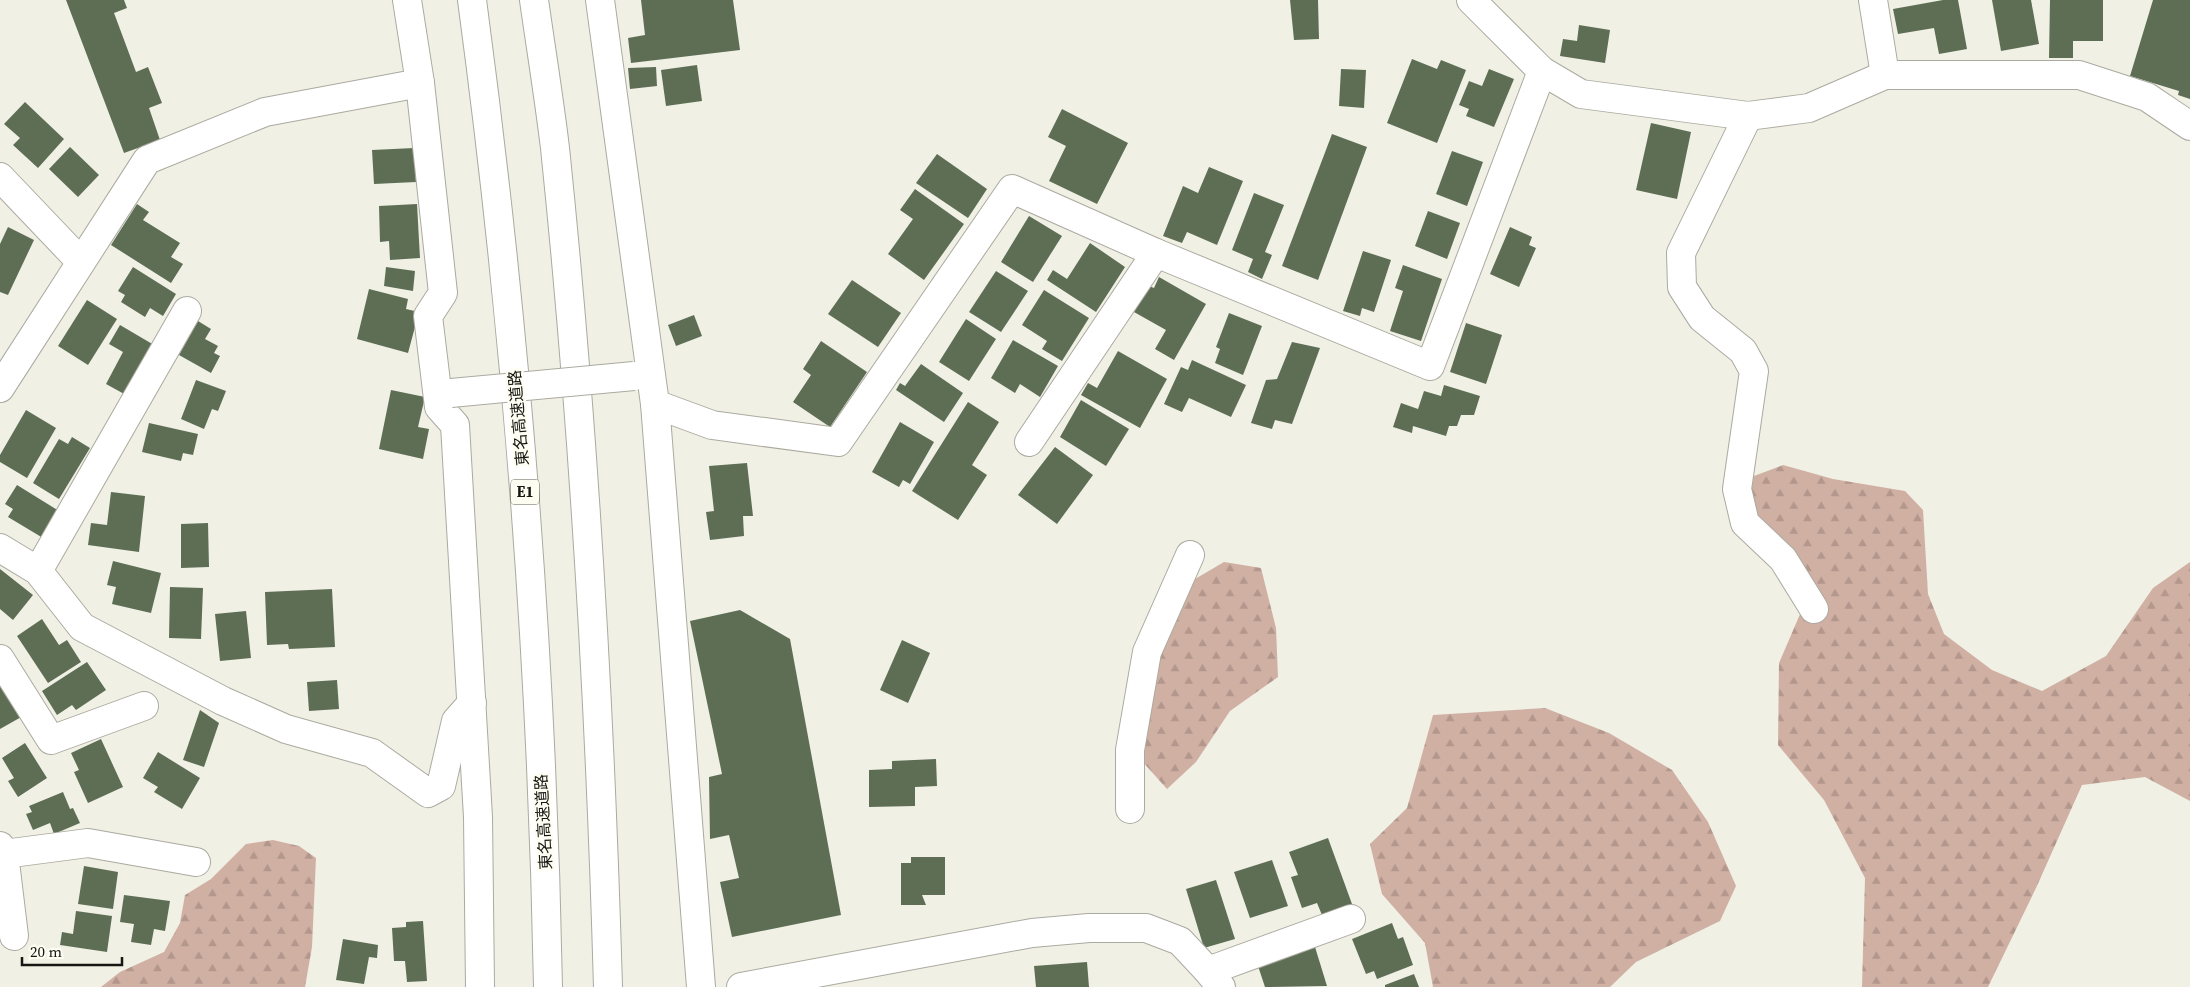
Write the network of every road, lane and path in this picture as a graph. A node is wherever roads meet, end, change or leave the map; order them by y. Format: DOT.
graph roads {
  1 [pos="407,0"];
  2 [pos="472,0"];
  3 [pos="534,0"];
  4 [pos="600,0"];
  5 [pos="1471,0"];
  6 [pos="1873,0"];
  7 [pos="1542,72"];
  8 [pos="1885,75"];
  9 [pos="420,83"];
  10 [pos="1748,116"];
  11 [pos="2190,126"];
  12 [pos="0,177"];
  13 [pos="1156,253"];
  14 [pos="81,262"];
  15 [pos="187,311"];
  16 [pos="634,376"];
  17 [pos="0,388"];
  18 [pos="451,393"];
  19 [pos="655,404"];
  20 [pos="1029,442"];
  21 [pos="0,548"];
  22 [pos="1190,555"];
  23 [pos="38,572"];
  24 [pos="1814,609"];
  25 [pos="0,659"];
  26 [pos="472,703"];
  27 [pos="144,706"];
  28 [pos="1130,809"];
  29 [pos="2,850"];
  30 [pos="196,862"];
  31 [pos="1351,919"];
  32 [pos="14,936"];
  33 [pos="1215,979"];
  34 [pos="480,987"];
  35 [pos="548,987"];
  36 [pos="608,987"];
  37 [pos="701,987"];
  38 [pos="740,987"];
  1 -- 9 [label="main road"];
  2 -- 35 [label="main road, 東名高速道路 / E1"];
  3 -- 36 [label="main road"];
  4 -- 19 [label="main road"];
  5 -- 7 [label="main road"];
  6 -- 8 [label="main road"];
  7 -- 10 [label="main road"];
  7 -- 13 [label="main road"];
  8 -- 10 [label="main road"];
  8 -- 11 [label="main road"];
  9 -- 14 [label="main road"];
  9 -- 26 [label="main road"];
  10 -- 24 [label="main road"];
  12 -- 14 [label="main road"];
  13 -- 19 [label="main road"];
  13 -- 20 [label="main road"];
  14 -- 17 [label="main road"];
  15 -- 23 [label="main road"];
  16 -- 18 [label="main road, bridge"];
  19 -- 37 [label="main road"];
  21 -- 23 [label="main road"];
  22 -- 28 [label="main road"];
  23 -- 26 [label="main road"];
  25 -- 27 [label="main road"];
  26 -- 34 [label="main road"];
  29 -- 30 [label="main road"];
  29 -- 32 [label="main road"];
  31 -- 33 [label="main road"];
  33 -- 38 [label="main road"];
}
